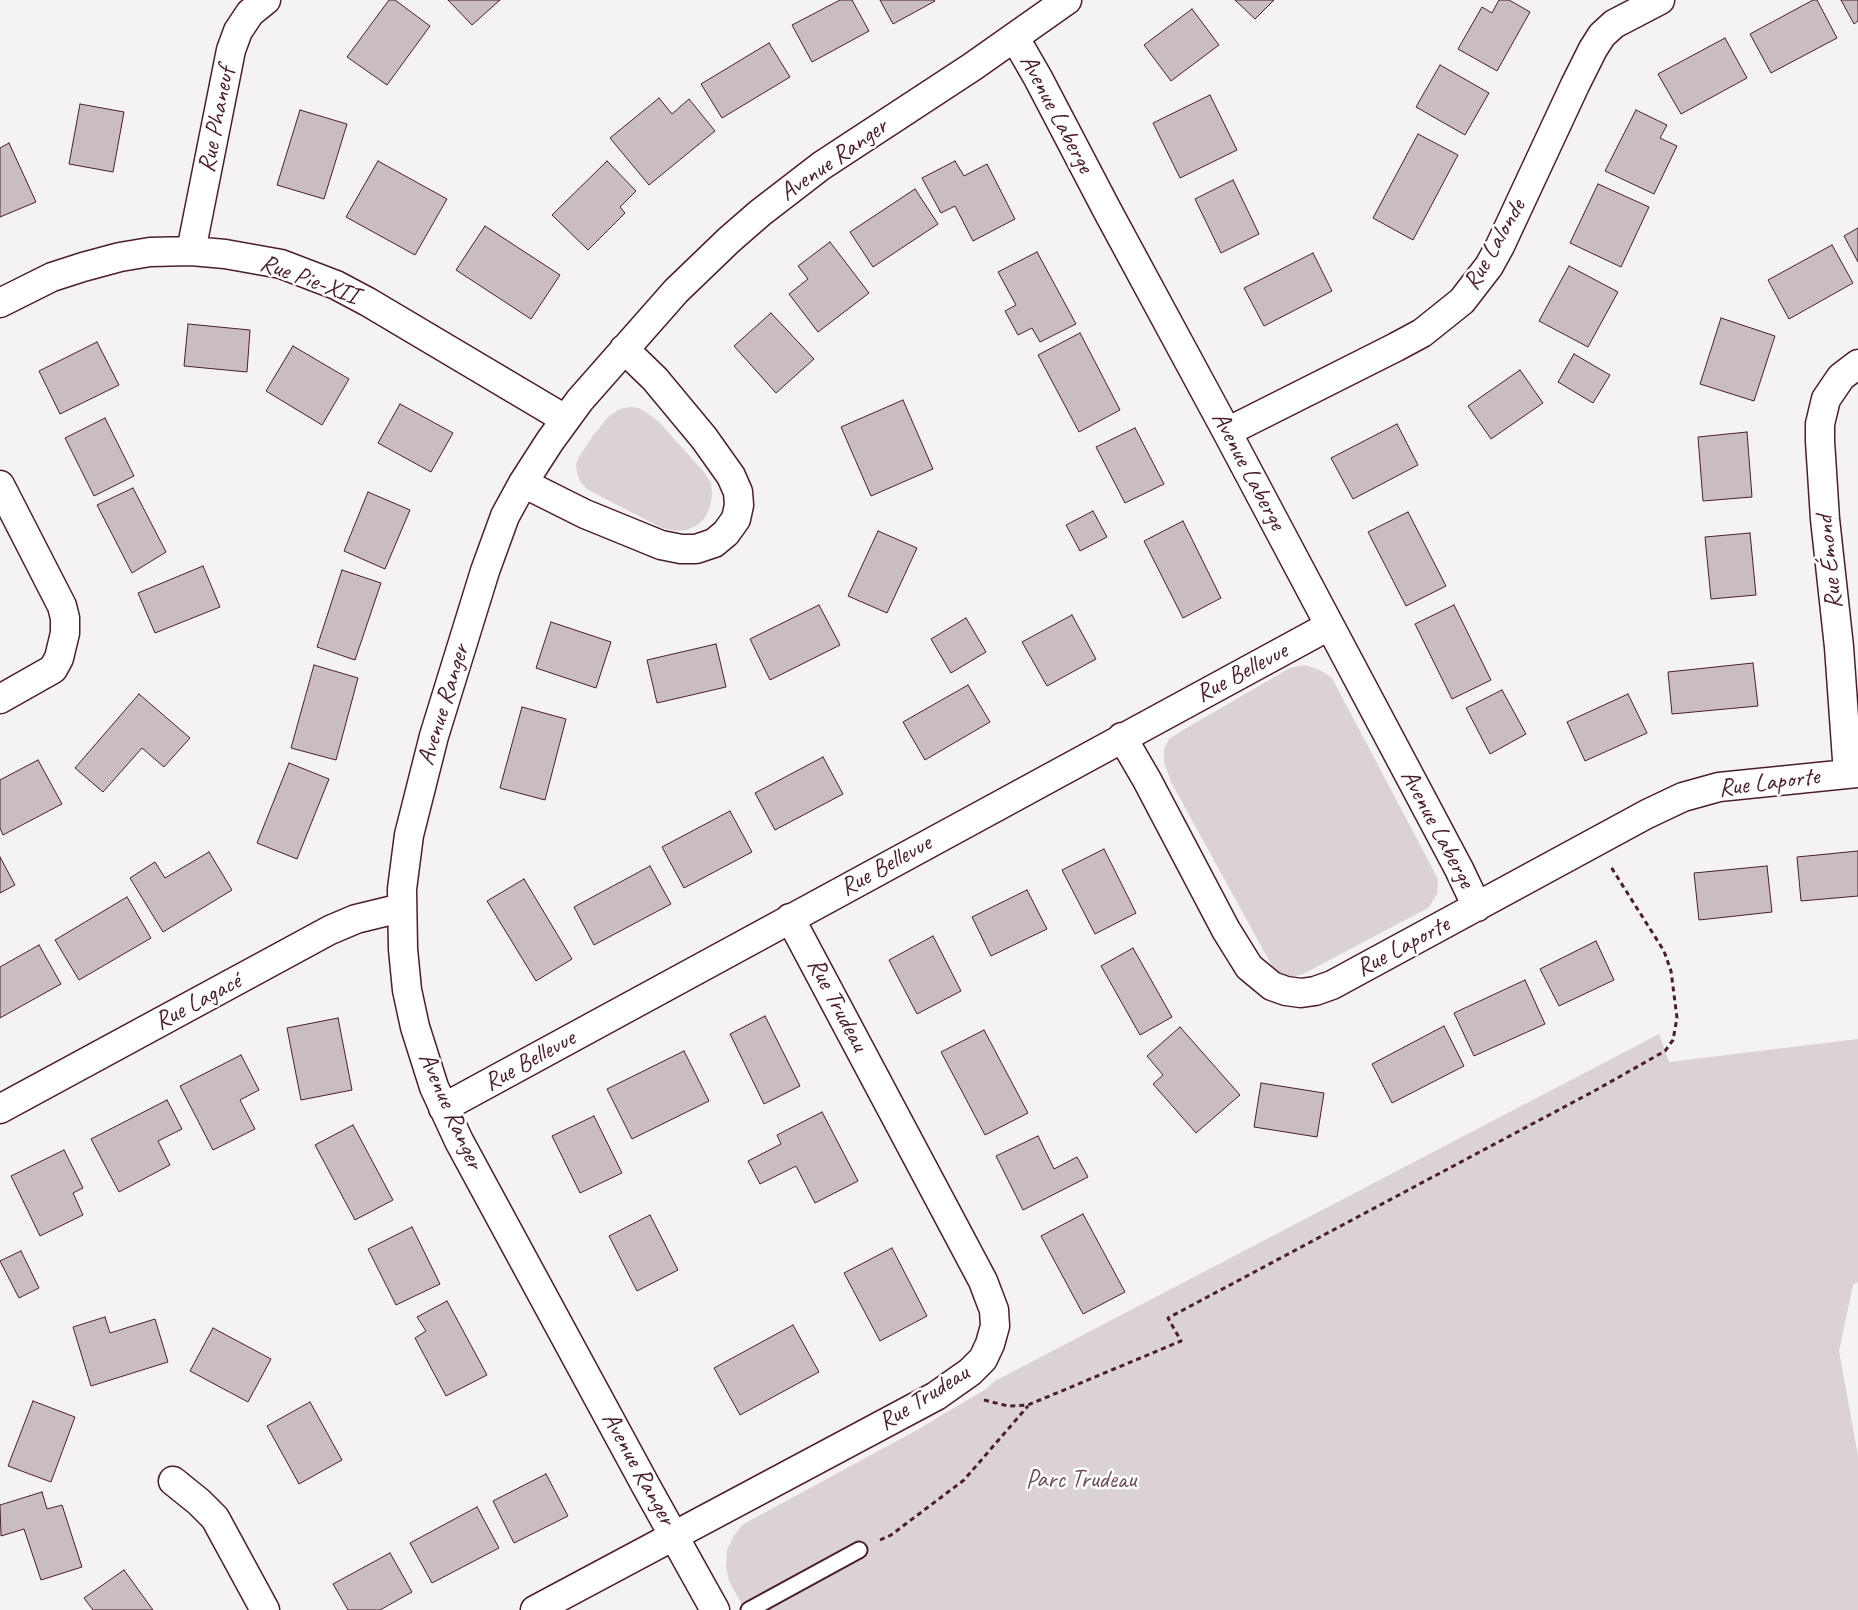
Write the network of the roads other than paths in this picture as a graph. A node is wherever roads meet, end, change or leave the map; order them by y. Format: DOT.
graph roads {
  1 [pos="266,0"];
  2 [pos="1067,0"];
  3 [pos="1660,0"];
  4 [pos="1015,38"];
  5 [pos="191,251"];
  6 [pos="0,303"];
  7 [pos="624,349"];
  8 [pos="1858,364"];
  9 [pos="565,419"];
  10 [pos="1228,432"];
  11 [pos="523,483"];
  12 [pos="0,485"];
  13 [pos="1329,626"];
  14 [pos="0,699"];
  15 [pos="1122,737"];
  16 [pos="1853,773"];
  17 [pos="1477,907"];
  18 [pos="401,908"];
  19 [pos="790,918"];
  20 [pos="443,1108"];
  21 [pos="0,1109"];
  22 [pos="173,1481"];
  23 [pos="675,1535"];
  24 [pos="859,1550"];
  25 [pos="265,1610"];
  26 [pos="535,1610"];
  27 [pos="715,1610"];
  28 [pos="749,1610"];
  1 -- 5 [label="street, Rue Phaneuf"];
  2 -- 4 [label="street, Avenue Ranger"];
  3 -- 10 [label="street, Rue Lalonde"];
  4 -- 7 [label="street, Avenue Ranger"];
  4 -- 10 [label="street, Avenue Laberge"];
  5 -- 6 [label="street, Rue Pie-XII"];
  5 -- 9 [label="street, Rue Pie-XII"];
  7 -- 9 [label="street, Avenue Ranger"];
  7 -- 11 [label="street"];
  8 -- 16 [label="street, Rue Émond"];
  9 -- 11 [label="street, Avenue Ranger"];
  10 -- 13 [label="street, Avenue Laberge"];
  11 -- 18 [label="street, Avenue Ranger"];
  12 -- 14 [label="street"];
  13 -- 15 [label="street, Rue Bellevue"];
  13 -- 17 [label="street, Avenue Laberge"];
  15 -- 17 [label="street, Rue Laporte"];
  15 -- 19 [label="street, Rue Bellevue"];
  16 -- 17 [label="street, Rue Laporte"];
  18 -- 20 [label="street, Avenue Ranger"];
  18 -- 21 [label="street, Rue Lagacé"];
  19 -- 20 [label="street, Rue Bellevue"];
  19 -- 23 [label="street, Rue Trudeau"];
  20 -- 23 [label="street, Avenue Ranger"];
  22 -- 25 [label="street"];
  23 -- 26 [label="street, Rue Trudeau"];
  23 -- 27 [label="street, Avenue Ranger"];
  24 -- 28 [label="lane"];
}
